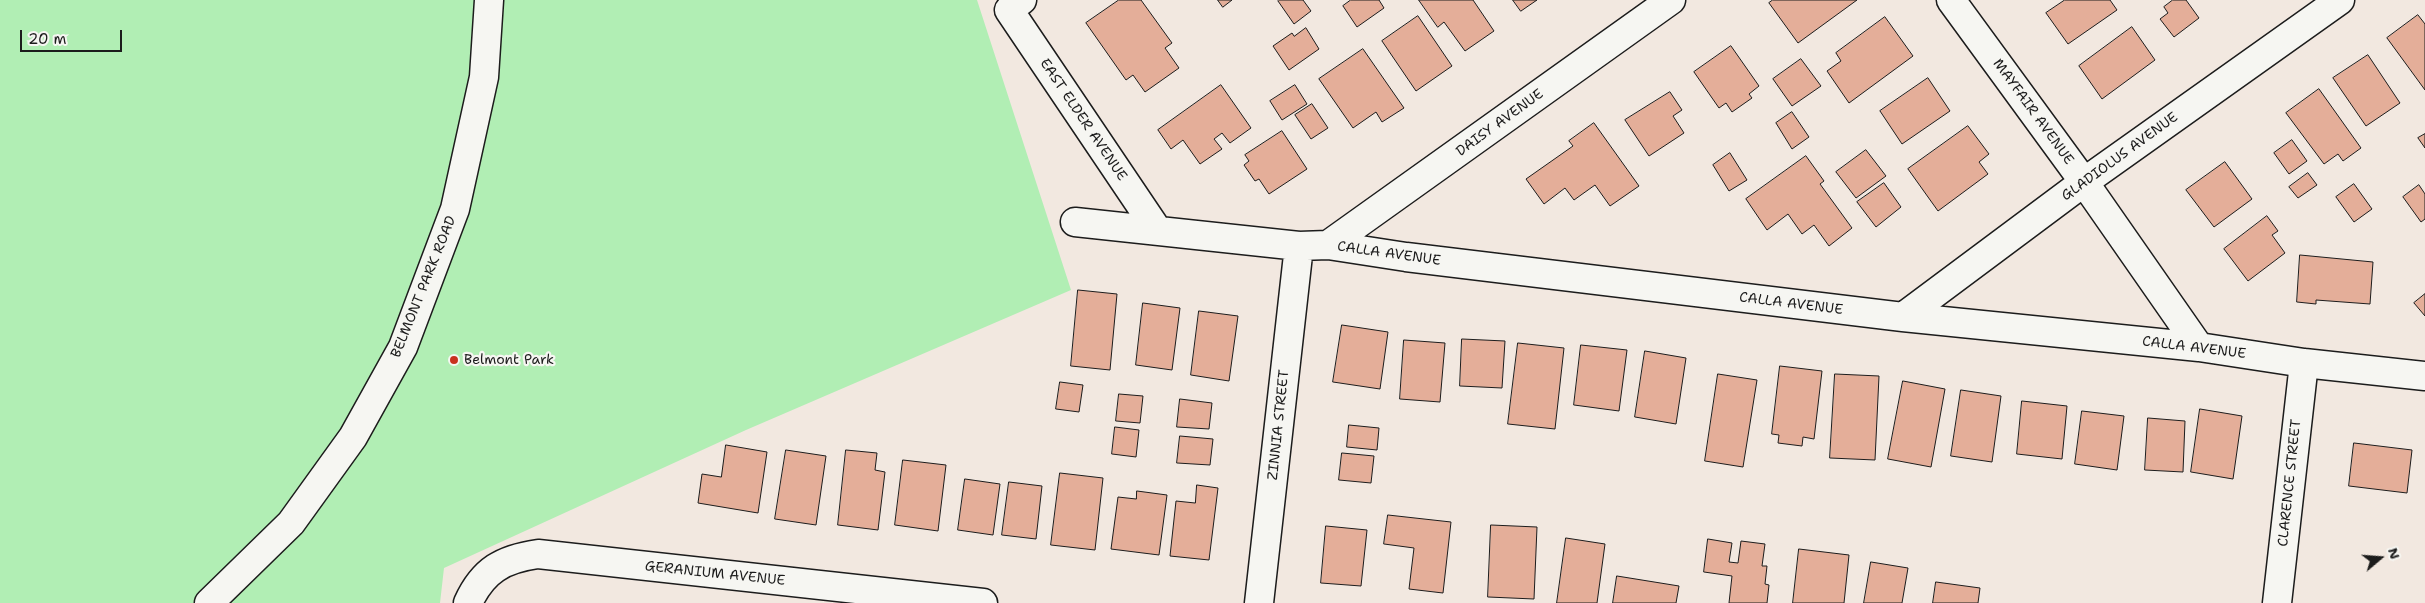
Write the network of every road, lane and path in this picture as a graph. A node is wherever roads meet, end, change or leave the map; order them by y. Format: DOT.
graph roads {
  1 [pos="489,0"];
  2 [pos="1671,0"];
  3 [pos="1951,0"];
  4 [pos="2340,0"];
  5 [pos="1015,5"];
  6 [pos="2084,182"];
  7 [pos="1075,222"];
  8 [pos="1158,231"];
  9 [pos="1328,245"];
  10 [pos="1299,246"];
  11 [pos="1903,317"];
  12 [pos="2199,347"];
  13 [pos="2304,363"];
  14 [pos="2425,376"];
  15 [pos="209,603"];
  16 [pos="468,603"];
  17 [pos="983,603"];
  18 [pos="1260,603"];
  19 [pos="2277,603"];
  1 -- 15 [label="street, BELMONT PARK ROAD"];
  2 -- 9 [label="street, DAISY AVENUE"];
  3 -- 6 [label="street, MAYFAIR AVENUE"];
  4 -- 6 [label="street, GLADIOLUS AVENUE"];
  5 -- 8 [label="street, EAST ELDER AVENUE"];
  6 -- 11 [label="street, GLADIOLUS AVENUE"];
  6 -- 12 [label="street, MAYFAIR AVENUE"];
  7 -- 8 [label="street, CALLA AVENUE"];
  8 -- 10 [label="street, CALLA AVENUE"];
  9 -- 10 [label="street, CALLA AVENUE"];
  9 -- 11 [label="street, CALLA AVENUE"];
  10 -- 18 [label="street, ZINNIA STREET"];
  11 -- 12 [label="street, CALLA AVENUE"];
  12 -- 13 [label="street, CALLA AVENUE"];
  13 -- 14 [label="street, CALLA AVENUE"];
  13 -- 19 [label="street, CLARENCE STREET"];
  16 -- 17 [label="street, GERANIUM AVENUE"];
}
